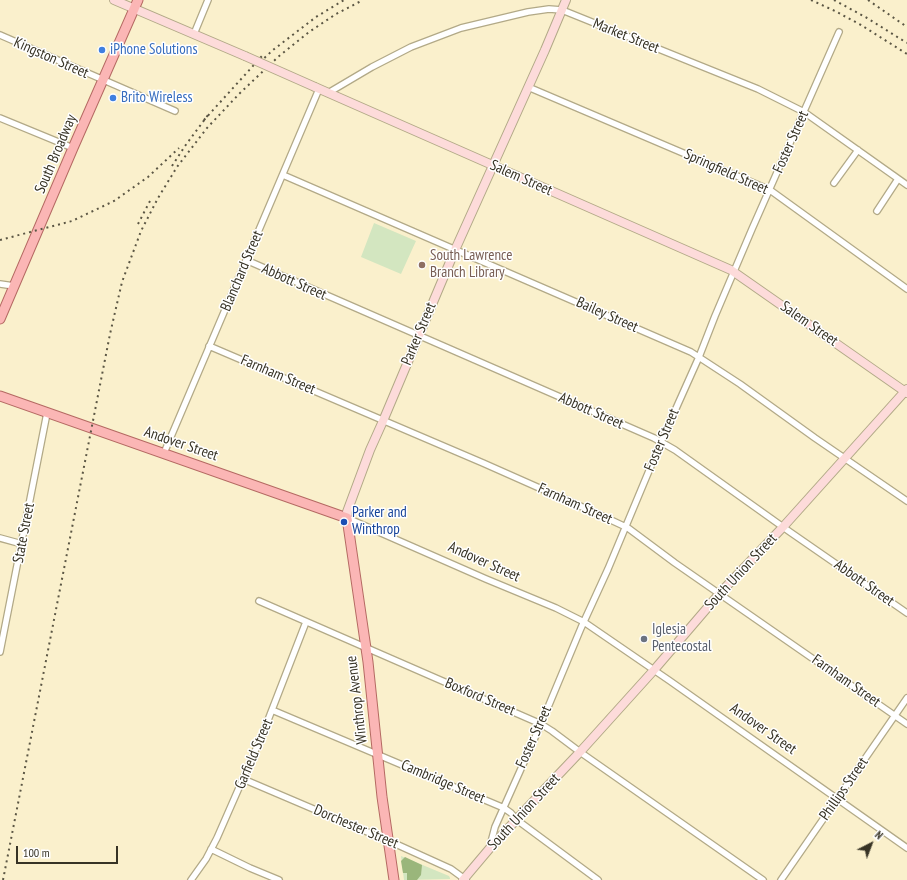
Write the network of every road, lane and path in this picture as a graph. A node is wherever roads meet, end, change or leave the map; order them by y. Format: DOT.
graph roads {
  1 [pos="114,0"];
  2 [pos="208,0"];
  3 [pos="566,0"];
  4 [pos="136,4"];
  5 [pos="562,10"];
  6 [pos="839,32"];
  7 [pos="194,34"];
  8 [pos="0,36"];
  9 [pos="103,80"];
  10 [pos="528,87"];
  11 [pos="317,88"];
  12 [pos="328,93"];
  13 [pos="175,111"];
  14 [pos="804,112"];
  15 [pos="0,118"];
  16 [pos="73,148"];
  17 [pos="858,150"];
  18 [pos="493,165"];
  19 [pos="283,175"];
  20 [pos="898,179"];
  21 [pos="834,183"];
  22 [pos="907,185"];
  23 [pos="770,190"];
  24 [pos="877,211"];
  25 [pos="455,250"];
  26 [pos="246,260"];
  27 [pos="734,273"];
  28 [pos="0,284"];
  29 [pos="14,286"];
  30 [pos="907,289"];
  31 [pos="0,319"];
  32 [pos="419,336"];
  33 [pos="209,346"];
  34 [pos="699,357"];
  35 [pos="906,391"];
  36 [pos="0,396"];
  37 [pos="48,413"];
  38 [pos="383,421"];
  39 [pos="660,442"];
  40 [pos="164,453"];
  41 [pos="846,458"];
  42 [pos="907,501"];
  43 [pos="346,518"];
  44 [pos="626,527"];
  45 [pos="783,527"];
  46 [pos="0,538"];
  47 [pos="22,544"];
  48 [pos="720,593"];
  49 [pos="259,601"];
  50 [pos="907,613"];
  51 [pos="306,622"];
  52 [pos="584,622"];
  53 [pos="3,623"];
  54 [pos="365,648"];
  55 [pos="0,652"];
  56 [pos="654,670"];
  57 [pos="907,698"];
  58 [pos="272,710"];
  59 [pos="895,716"];
  60 [pos="541,724"];
  61 [pos="907,724"];
  62 [pos="580,752"];
  63 [pos="378,755"];
  64 [pos="243,779"];
  65 [pos="837,799"];
  66 [pos="504,808"];
  67 [pos="517,820"];
  68 [pos="388,841"];
  69 [pos="490,848"];
  70 [pos="907,848"];
  71 [pos="211,849"];
  72 [pos="464,879"];
  73 [pos="190,880"];
  74 [pos="279,880"];
  75 [pos="394,880"];
  76 [pos="598,880"];
  77 [pos="763,880"];
  78 [pos="781,880"];
  1 -- 4 [label="main road, Salem Street"];
  2 -- 7 [label="street"];
  3 -- 5 [label="main road, Parker Street"];
  4 -- 7 [label="main road, Salem Street"];
  4 -- 9 [label="main road, South Broadway"];
  5 -- 10 [label="main road, Parker Street"];
  5 -- 12 [label="street, Market Street"];
  5 -- 14 [label="street, Market Street"];
  6 -- 14 [label="street, Foster Street"];
  7 -- 11 [label="main road, Salem Street, bridge"];
  8 -- 9 [label="street, Kingston Street"];
  9 -- 13 [label="street, Kingston Street"];
  9 -- 16 [label="main road, South Broadway"];
  10 -- 18 [label="main road, Parker Street"];
  10 -- 23 [label="street, Springfield Street"];
  11 -- 12 [label="main road, Salem Street"];
  11 -- 19 [label="street, Blanchard Street"];
  12 -- 18 [label="main road, Salem Street"];
  14 -- 17 [label="street, Market Street"];
  14 -- 23 [label="street, Foster Street"];
  15 -- 16 [label="street"];
  16 -- 29 [label="main road, South Broadway"];
  17 -- 20 [label="street, Market Street"];
  17 -- 21 [label="street"];
  18 -- 25 [label="main road, Parker Street"];
  18 -- 27 [label="main road, Salem Street"];
  19 -- 25 [label="street, Bailey Street"];
  19 -- 26 [label="street, Blanchard Street"];
  20 -- 22 [label="street, Market Street"];
  20 -- 24 [label="street"];
  23 -- 27 [label="street, Foster Street"];
  23 -- 30 [label="street, Springfield Street"];
  25 -- 32 [label="main road, Parker Street"];
  25 -- 34 [label="street, Bailey Street"];
  26 -- 32 [label="street, Abbott Street"];
  26 -- 33 [label="street, Blanchard Street"];
  27 -- 34 [label="street, Foster Street"];
  27 -- 35 [label="main road, Salem Street"];
  28 -- 29 [label="street"];
  29 -- 31 [label="main road, South Broadway"];
  32 -- 38 [label="main road, Parker Street"];
  32 -- 39 [label="street, Abbott Street"];
  33 -- 38 [label="street, Farnham Street"];
  33 -- 40 [label="street, Blanchard Street"];
  34 -- 39 [label="street, Foster Street"];
  34 -- 41 [label="street, Bailey Street"];
  35 -- 41 [label="main road, South Union Street"];
  36 -- 37 [label="main road, Andover Street"];
  37 -- 40 [label="main road, Andover Street"];
  37 -- 47 [label="street, State Street"];
  38 -- 43 [label="main road, Parker Street"];
  38 -- 44 [label="street, Farnham Street"];
  39 -- 44 [label="street, Foster Street"];
  39 -- 45 [label="street, Abbott Street"];
  40 -- 43 [label="main road, Andover Street"];
  41 -- 42 [label="street, Bailey Street"];
  41 -- 45 [label="main road, South Union Street"];
  43 -- 52 [label="street, Andover Street"];
  43 -- 54 [label="main road, Winthrop Avenue"];
  44 -- 48 [label="street, Farnham Street"];
  44 -- 52 [label="street, Foster Street"];
  45 -- 48 [label="main road, South Union Street"];
  45 -- 50 [label="street, Abbott Street"];
  46 -- 47 [label="street"];
  47 -- 53 [label="street, State Street"];
  48 -- 56 [label="main road, South Union Street"];
  48 -- 59 [label="street, Farnham Street"];
  49 -- 51 [label="street, Boxford Street"];
  51 -- 54 [label="street, Boxford Street"];
  51 -- 58 [label="street, Garfield Street"];
  52 -- 56 [label="street, Andover Street"];
  52 -- 60 [label="street, Foster Street"];
  53 -- 55 [label="street, State Street"];
  54 -- 60 [label="street, Boxford Street"];
  54 -- 63 [label="main road, Winthrop Avenue"];
  56 -- 62 [label="main road, South Union Street"];
  56 -- 65 [label="street, Andover Street"];
  57 -- 59 [label="street, Phillips Street"];
  58 -- 63 [label="street, Cambridge Street"];
  58 -- 64 [label="street, Garfield Street"];
  59 -- 61 [label="street, Farnham Street"];
  59 -- 65 [label="street, Phillips Street"];
  60 -- 62 [label="street, Boxford Street"];
  60 -- 66 [label="street, Foster Street"];
  62 -- 67 [label="main road, South Union Street"];
  62 -- 77 [label="street, Boxford Street"];
  63 -- 66 [label="street, Cambridge Street"];
  63 -- 68 [label="main road, Winthrop Avenue"];
  64 -- 68 [label="street, Dorchester Street"];
  64 -- 71 [label="street, Garfield Street"];
  65 -- 70 [label="street, Andover Street"];
  65 -- 78 [label="street, Phillips Street"];
  66 -- 67 [label="street, Cambridge Street"];
  66 -- 69 [label="street, Foster Street"];
  67 -- 69 [label="main road, South Union Street"];
  67 -- 76 [label="street, Cambridge Street"];
  68 -- 72 [label="street, Dorchester Street"];
  68 -- 75 [label="main road, Winthrop Avenue"];
  69 -- 72 [label="main road, South Union Street"];
  71 -- 73 [label="street, Garfield Street"];
  71 -- 74 [label="street"];
}
